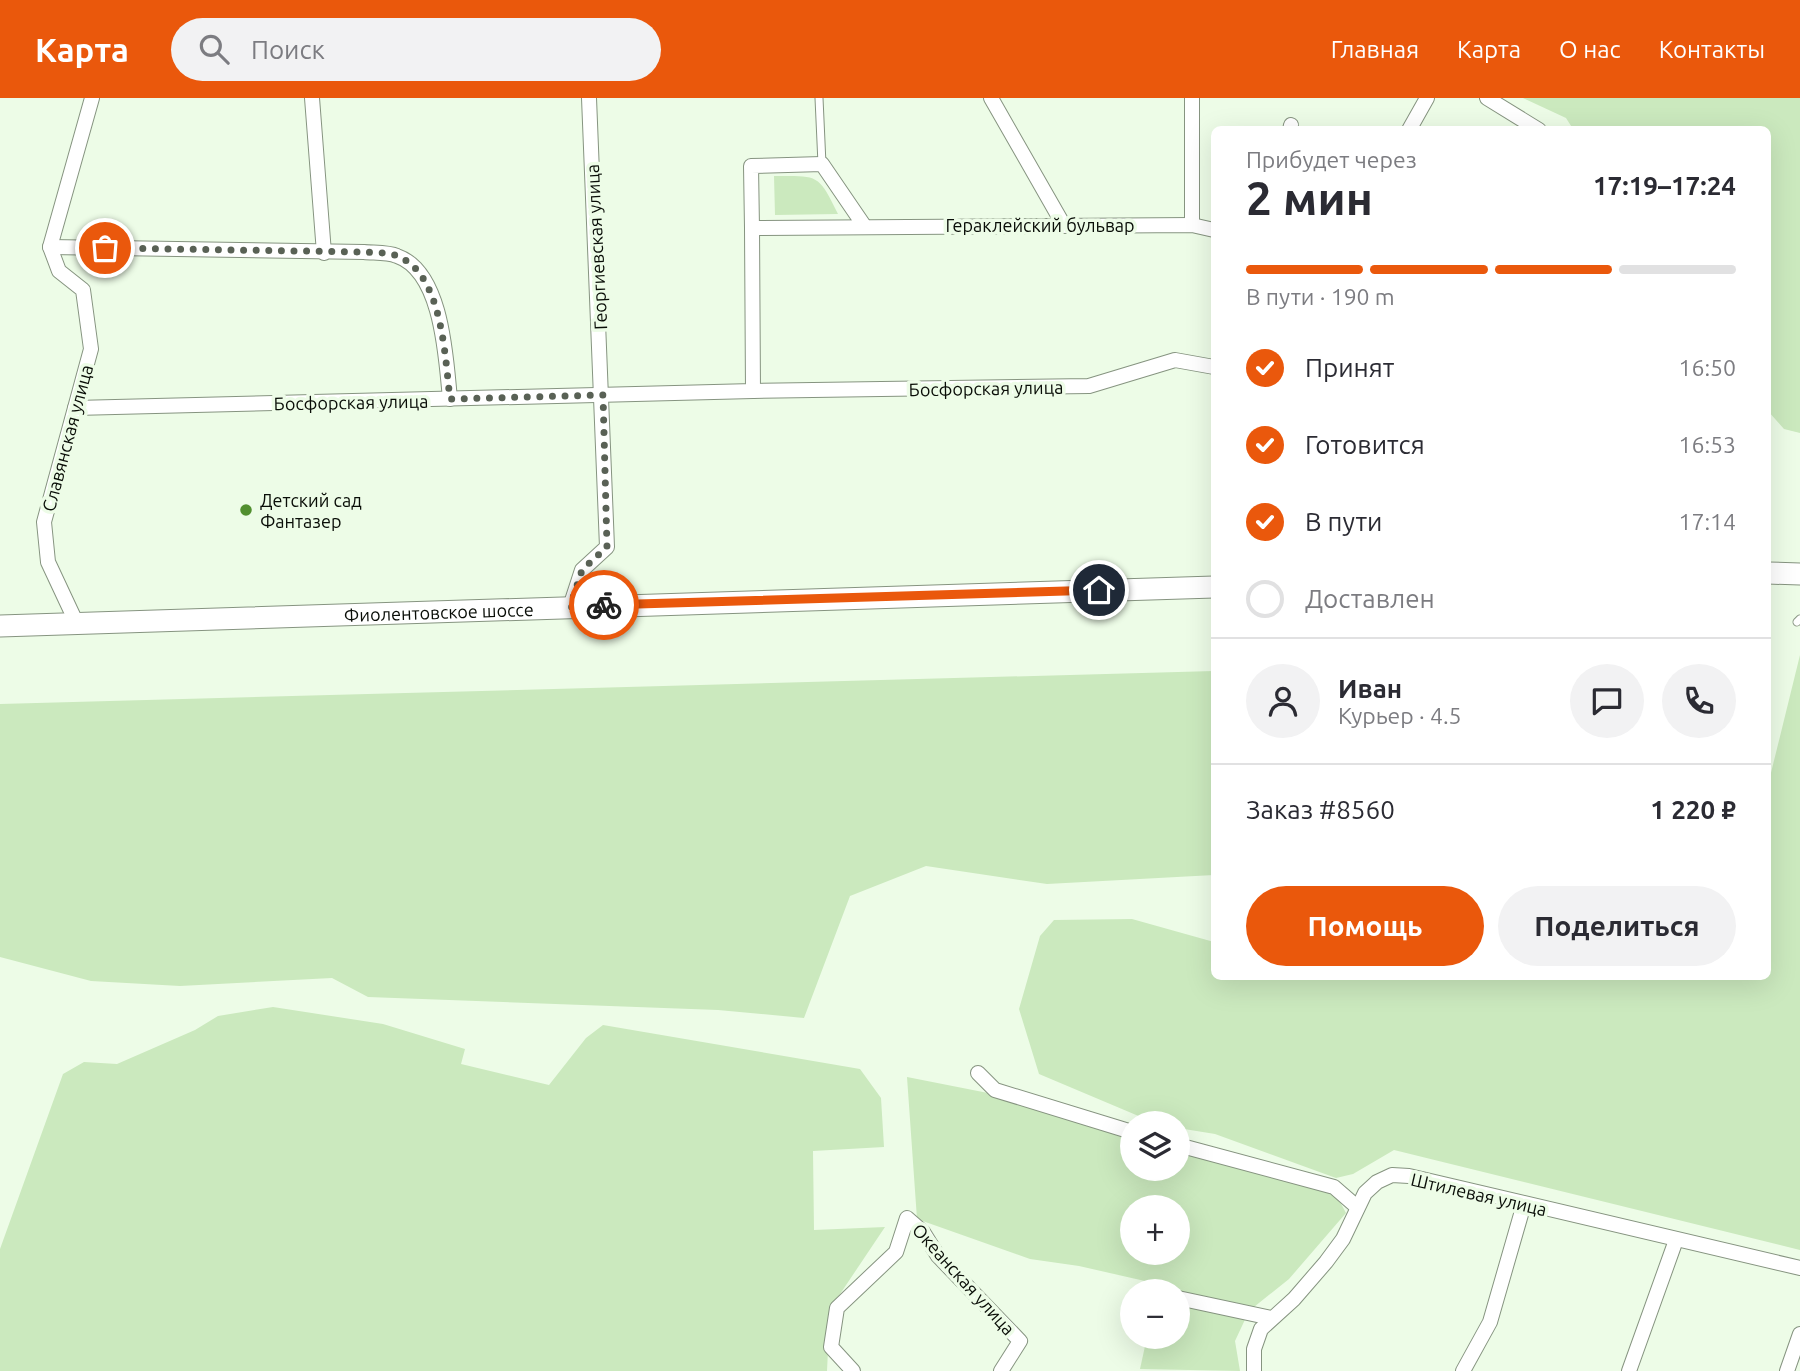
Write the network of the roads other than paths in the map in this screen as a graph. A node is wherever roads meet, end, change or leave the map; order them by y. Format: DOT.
graph roads {
  1 [pos="92,98"];
  2 [pos="312,98"];
  3 [pos="589,98"];
  4 [pos="819,98"];
  5 [pos="991,98"];
  6 [pos="1192,98"];
  7 [pos="1427,98"];
  8 [pos="1488,98"];
  9 [pos="1411,126"];
  10 [pos="1533,126"];
  11 [pos="822,164"];
  12 [pos="1063,225"];
  13 [pos="1192,225"];
  14 [pos="865,227"];
  15 [pos="752,228"];
  16 [pos="1211,229"];
  17 [pos="50,247"];
  18 [pos="324,253"];
  19 [pos="1211,366"];
  20 [pos="753,391"];
  21 [pos="603,395"];
  22 [pos="450,399"];
  23 [pos="75,408"];
  24 [pos="1771,573"];
  25 [pos="1800,574"];
  26 [pos="1211,587"];
  27 [pos="570,607"];
  28 [pos="77,624"];
  29 [pos="0,626"];
  30 [pos="978,1073"];
  31 [pos="1120,1128"];
  32 [pos="1190,1148"];
  33 [pos="1524,1204"];
  34 [pos="1357,1207"];
  35 [pos="1676,1240"];
  36 [pos="1800,1268"];
  37 [pos="1190,1301"];
  38 [pos="1271,1318"];
  39 [pos="1800,1334"];
  40 [pos="853,1371"];
  41 [pos="1001,1371"];
  42 [pos="1254,1371"];
  43 [pos="1463,1371"];
  44 [pos="1629,1371"];
  45 [pos="1787,1371"];
  1 -- 17 [label="street"];
  2 -- 18 [label="street"];
  3 -- 21 [label="street, Георгиевская улица"];
  4 -- 11 [label="lane"];
  5 -- 12 [label="street"];
  6 -- 13 [label="street"];
  7 -- 9 [label="street"];
  8 -- 10 [label="street"];
  11 -- 14 [label="street"];
  11 -- 15 [label="street"];
  12 -- 13 [label="street, Гераклейский бульвар"];
  12 -- 14 [label="street, Гераклейский бульвар"];
  13 -- 16 [label="street, Гераклейский бульвар"];
  14 -- 15 [label="street, Гераклейский бульвар"];
  15 -- 20 [label="street"];
  17 -- 18 [label="street"];
  17 -- 23 [label="street, Славянская улица"];
  18 -- 22 [label="street"];
  19 -- 20 [label="street, Босфорская улица"];
  20 -- 21 [label="street, Босфорская улица"];
  21 -- 22 [label="street, Босфорская улица"];
  21 -- 27 [label="street, Георгиевская улица"];
  22 -- 23 [label="street, Босфорская улица"];
  23 -- 28 [label="street, Славянская улица"];
  24 -- 25 [label="main road"];
  26 -- 27 [label="main road, Фиолентовское шоссе"];
  27 -- 28 [label="main road, Фиолентовское шоссе"];
  28 -- 29 [label="main road, Фиолентовское шоссе"];
  30 -- 31 [label="street"];
  32 -- 34 [label="street"];
  33 -- 34 [label="street, Штилевая улица"];
  33 -- 35 [label="street, Штилевая улица"];
  33 -- 43 [label="street"];
  34 -- 38 [label="street"];
  35 -- 36 [label="street, Штилевая улица"];
  35 -- 44 [label="street"];
  37 -- 38 [label="street"];
  38 -- 42 [label="street"];
  39 -- 45 [label="street"];
  40 -- 41 [label="street, Океанская улица"];
}
